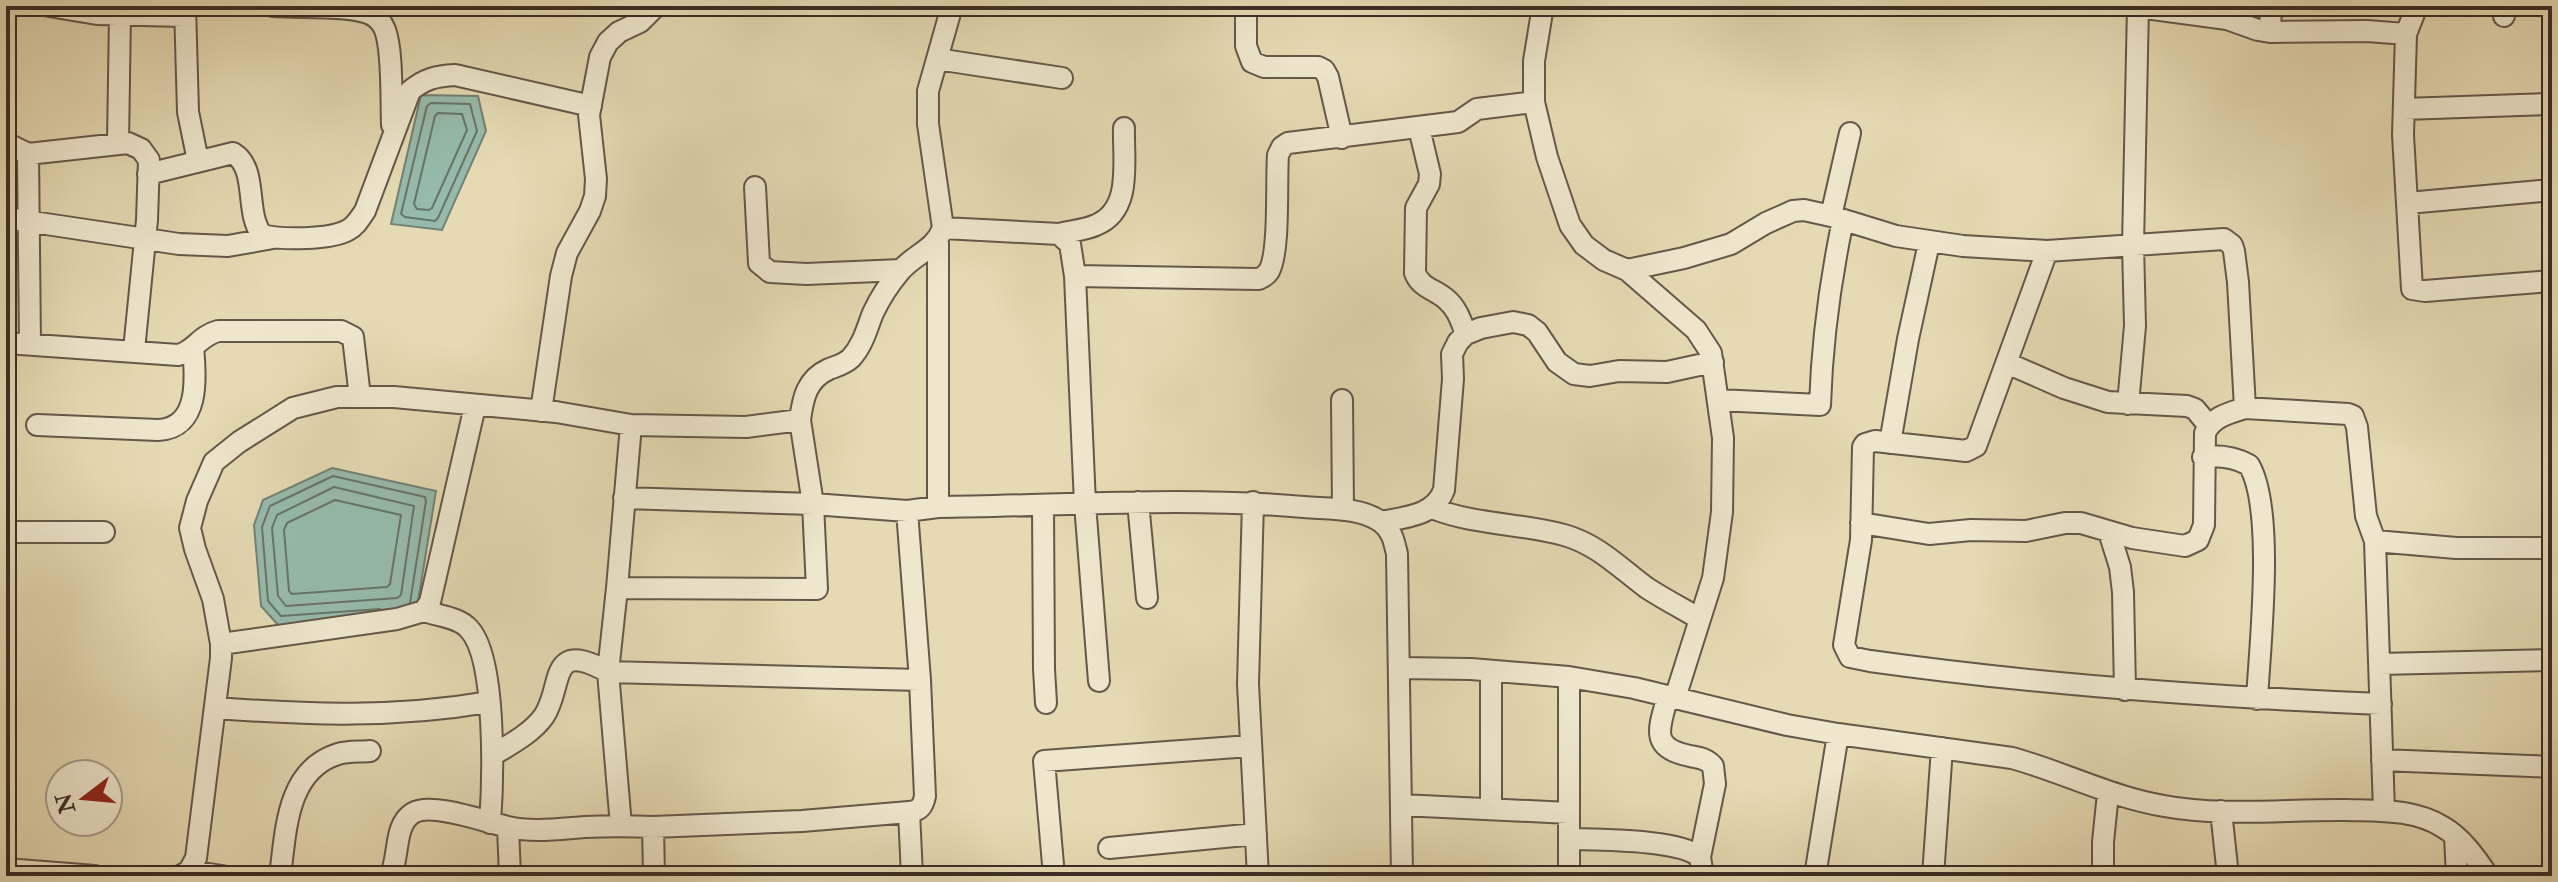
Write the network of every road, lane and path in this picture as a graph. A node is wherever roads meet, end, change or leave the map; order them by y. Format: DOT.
graph roads {
  1 [pos="273,6"];
  2 [pos="656,6"];
  3 [pos="952,6"];
  4 [pos="1246,6"];
  5 [pos="1543,6"];
  6 [pos="2271,6"];
  7 [pos="2417,6"];
  8 [pos="56,7"];
  9 [pos="2138,7"];
  10 [pos="185,11"];
  11 [pos="120,14"];
  12 [pos="2270,32"];
  13 [pos="2406,34"];
  14 [pos="937,59"];
  15 [pos="1062,78"];
  16 [pos="1534,102"];
  17 [pos="2552,104"];
  18 [pos="591,106"];
  19 [pos="2404,109"];
  20 [pos="1124,128"];
  21 [pos="1419,128"];
  22 [pos="393,133"];
  23 [pos="1850,133"];
  24 [pos="1342,138"];
  25 [pos="6,143"];
  26 [pos="118,143"];
  27 [pos="28,154"];
  28 [pos="198,161"];
  29 [pos="148,174"];
  30 [pos="755,187"];
  31 [pos="2552,190"];
  32 [pos="2408,203"];
  33 [pos="6,218"];
  34 [pos="1837,218"];
  35 [pos="29,221"];
  36 [pos="1059,234"];
  37 [pos="941,235"];
  38 [pos="273,238"];
  39 [pos="145,239"];
  40 [pos="1929,243"];
  41 [pos="2133,245"];
  42 [pos="2047,251"];
  43 [pos="901,270"];
  44 [pos="1627,270"];
  45 [pos="1075,276"];
  46 [pos="2552,281"];
  47 [pos="1466,334"];
  48 [pos="6,343"];
  49 [pos="30,344"];
  50 [pos="193,347"];
  51 [pos="134,350"];
  52 [pos="1713,362"];
  53 [pos="2007,363"];
  54 [pos="360,397"];
  55 [pos="1342,400"];
  56 [pos="1719,400"];
  57 [pos="2128,404"];
  58 [pos="475,406"];
  59 [pos="2245,408"];
  60 [pos="541,411"];
  61 [pos="800,420"];
  62 [pos="37,425"];
  63 [pos="631,425"];
  64 [pos="2209,426"];
  65 [pos="1890,443"];
  66 [pos="2203,457"];
  67 [pos="624,498"];
  68 [pos="1138,502"];
  69 [pos="1253,502"];
  70 [pos="813,504"];
  71 [pos="1085,504"];
  72 [pos="1043,506"];
  73 [pos="938,507"];
  74 [pos="1432,508"];
  75 [pos="1343,510"];
  76 [pos="907,511"];
  77 [pos="1381,522"];
  78 [pos="1861,523"];
  79 [pos="6,532"];
  80 [pos="104,532"];
  81 [pos="2109,532"];
  82 [pos="2375,541"];
  83 [pos="2552,548"];
  84 [pos="617,588"];
  85 [pos="1147,598"];
  86 [pos="424,611"];
  87 [pos="1700,619"];
  88 [pos="221,644"];
  89 [pos="2552,660"];
  90 [pos="2380,664"];
  91 [pos="1399,668"];
  92 [pos="1491,671"];
  93 [pos="608,672"];
  94 [pos="1569,677"];
  95 [pos="920,680"];
  96 [pos="1099,681"];
  97 [pos="2125,690"];
  98 [pos="1672,697"];
  99 [pos="2257,699"];
  100 [pos="489,702"];
  101 [pos="1046,703"];
  102 [pos="2381,704"];
  103 [pos="216,708"];
  104 [pos="1838,734"];
  105 [pos="1250,746"];
  106 [pos="1942,748"];
  107 [pos="370,751"];
  108 [pos="493,755"];
  109 [pos="2382,760"];
  110 [pos="2552,767"];
  111 [pos="2108,793"];
  112 [pos="1401,805"];
  113 [pos="1491,809"];
  114 [pos="2221,811"];
  115 [pos="2384,811"];
  116 [pos="909,812"];
  117 [pos="1569,813"];
  118 [pos="499,825"];
  119 [pos="621,826"];
  120 [pos="653,827"];
  121 [pos="1256,834"];
  122 [pos="2455,836"];
  123 [pos="1569,839"];
  124 [pos="1109,848"];
  125 [pos="1702,866"];
  126 [pos="6,869"];
  127 [pos="184,874"];
  128 [pos="95,876"];
  129 [pos="222,876"];
  130 [pos="280,876"];
  131 [pos="390,876"];
  132 [pos="510,876"];
  133 [pos="654,876"];
  134 [pos="912,876"];
  135 [pos="1054,876"];
  136 [pos="1258,876"];
  137 [pos="1402,876"];
  138 [pos="1569,876"];
  139 [pos="1815,876"];
  140 [pos="1933,876"];
  141 [pos="2103,876"];
  142 [pos="2228,876"];
  143 [pos="2457,876"];
  144 [pos="2488,876"];
  1 -- 22 [label="street"];
  2 -- 18 [label="street"];
  3 -- 14 [label="street"];
  4 -- 24 [label="street"];
  5 -- 16 [label="street"];
  6 -- 12 [label="street"];
  7 -- 13 [label="street"];
  8 -- 11 [label="street"];
  9 -- 12 [label="street"];
  9 -- 41 [label="street"];
  10 -- 11 [label="street"];
  10 -- 28 [label="street"];
  11 -- 26 [label="street"];
  12 -- 13 [label="street"];
  13 -- 19 [label="street"];
  14 -- 15 [label="street"];
  14 -- 37 [label="street"];
  16 -- 21 [label="street"];
  16 -- 44 [label="street"];
  17 -- 19 [label="street"];
  18 -- 22 [label="street"];
  18 -- 60 [label="street"];
  19 -- 32 [label="street"];
  20 -- 36 [label="street"];
  21 -- 24 [label="street"];
  21 -- 47 [label="street"];
  22 -- 38 [label="street"];
  23 -- 34 [label="street"];
  24 -- 45 [label="street"];
  25 -- 27 [label="street"];
  26 -- 27 [label="street"];
  26 -- 29 [label="street"];
  27 -- 35 [label="street"];
  28 -- 29 [label="street"];
  28 -- 38 [label="street"];
  29 -- 39 [label="street"];
  30 -- 43 [label="street"];
  31 -- 32 [label="street"];
  32 -- 46 [label="street"];
  33 -- 35 [label="street"];
  34 -- 40 [label="street"];
  34 -- 44 [label="street"];
  34 -- 56 [label="street"];
  35 -- 39 [label="street"];
  35 -- 49 [label="street"];
  36 -- 37 [label="street"];
  36 -- 45 [label="street"];
  37 -- 43 [label="street"];
  37 -- 73 [label="street"];
  38 -- 39 [label="street"];
  39 -- 51 [label="street"];
  40 -- 42 [label="street"];
  40 -- 65 [label="street"];
  41 -- 42 [label="street"];
  41 -- 57 [label="street"];
  41 -- 59 [label="street"];
  42 -- 53 [label="street"];
  43 -- 61 [label="street"];
  44 -- 52 [label="street"];
  45 -- 71 [label="street"];
  47 -- 52 [label="street"];
  47 -- 74 [label="street"];
  48 -- 49 [label="street"];
  49 -- 51 [label="street"];
  50 -- 51 [label="street"];
  50 -- 54 [label="street"];
  50 -- 62 [label="street"];
  52 -- 56 [label="street"];
  53 -- 57 [label="street"];
  53 -- 65 [label="street"];
  54 -- 58 [label="street"];
  54 -- 88 [label="street"];
  55 -- 75 [label="street"];
  56 -- 87 [label="street"];
  57 -- 64 [label="street"];
  58 -- 60 [label="street"];
  58 -- 86 [label="street"];
  59 -- 64 [label="street"];
  59 -- 82 [label="street"];
  60 -- 63 [label="street"];
  61 -- 63 [label="street"];
  61 -- 70 [label="street"];
  63 -- 67 [label="street"];
  64 -- 66 [label="street"];
  65 -- 78 [label="street"];
  66 -- 81 [label="street"];
  66 -- 99 [label="street"];
  67 -- 70 [label="street"];
  67 -- 84 [label="street"];
  68 -- 69 [label="street"];
  68 -- 71 [label="street"];
  68 -- 85 [label="street"];
  69 -- 75 [label="street"];
  69 -- 105 [label="street"];
  70 -- 76 [label="street"];
  70 -- 84 [label="street"];
  71 -- 72 [label="street"];
  71 -- 96 [label="street"];
  72 -- 73 [label="street"];
  72 -- 101 [label="street"];
  73 -- 76 [label="street"];
  74 -- 77 [label="street"];
  74 -- 87 [label="street"];
  75 -- 77 [label="street"];
  76 -- 95 [label="street"];
  77 -- 91 [label="street"];
  78 -- 81 [label="street"];
  78 -- 97 [label="street"];
  79 -- 80 [label="street"];
  81 -- 97 [label="street"];
  82 -- 83 [label="street"];
  82 -- 90 [label="street"];
  84 -- 93 [label="street"];
  86 -- 88 [label="street"];
  86 -- 100 [label="street"];
  87 -- 98 [label="street"];
  88 -- 103 [label="street"];
  89 -- 90 [label="street"];
  90 -- 102 [label="street"];
  91 -- 92 [label="street"];
  91 -- 112 [label="street"];
  92 -- 94 [label="street"];
  92 -- 113 [label="street"];
  93 -- 95 [label="street"];
  93 -- 108 [label="street"];
  93 -- 119 [label="street"];
  94 -- 98 [label="street"];
  94 -- 117 [label="street"];
  95 -- 116 [label="street"];
  97 -- 99 [label="street"];
  98 -- 104 [label="street"];
  98 -- 125 [label="street"];
  99 -- 102 [label="street"];
  100 -- 103 [label="street"];
  100 -- 108 [label="street"];
  102 -- 109 [label="street"];
  103 -- 127 [label="street"];
  104 -- 106 [label="street"];
  104 -- 139 [label="street"];
  105 -- 121 [label="street"];
  105 -- 135 [label="street"];
  106 -- 111 [label="street"];
  106 -- 140 [label="street"];
  107 -- 130 [label="street"];
  108 -- 118 [label="street"];
  109 -- 110 [label="street"];
  109 -- 115 [label="street"];
  111 -- 114 [label="street"];
  111 -- 141 [label="street"];
  112 -- 113 [label="street"];
  112 -- 137 [label="street"];
  113 -- 117 [label="street"];
  114 -- 115 [label="street"];
  114 -- 142 [label="street"];
  115 -- 122 [label="street"];
  116 -- 120 [label="street"];
  116 -- 134 [label="street"];
  117 -- 123 [label="street"];
  118 -- 119 [label="street"];
  118 -- 131 [label="street"];
  118 -- 132 [label="street"];
  119 -- 120 [label="street"];
  120 -- 133 [label="street"];
  121 -- 124 [label="street"];
  121 -- 136 [label="street"];
  122 -- 143 [label="street"];
  122 -- 144 [label="street"];
  123 -- 125 [label="street"];
  123 -- 138 [label="street"];
  126 -- 128 [label="street"];
  127 -- 129 [label="street"];
}
